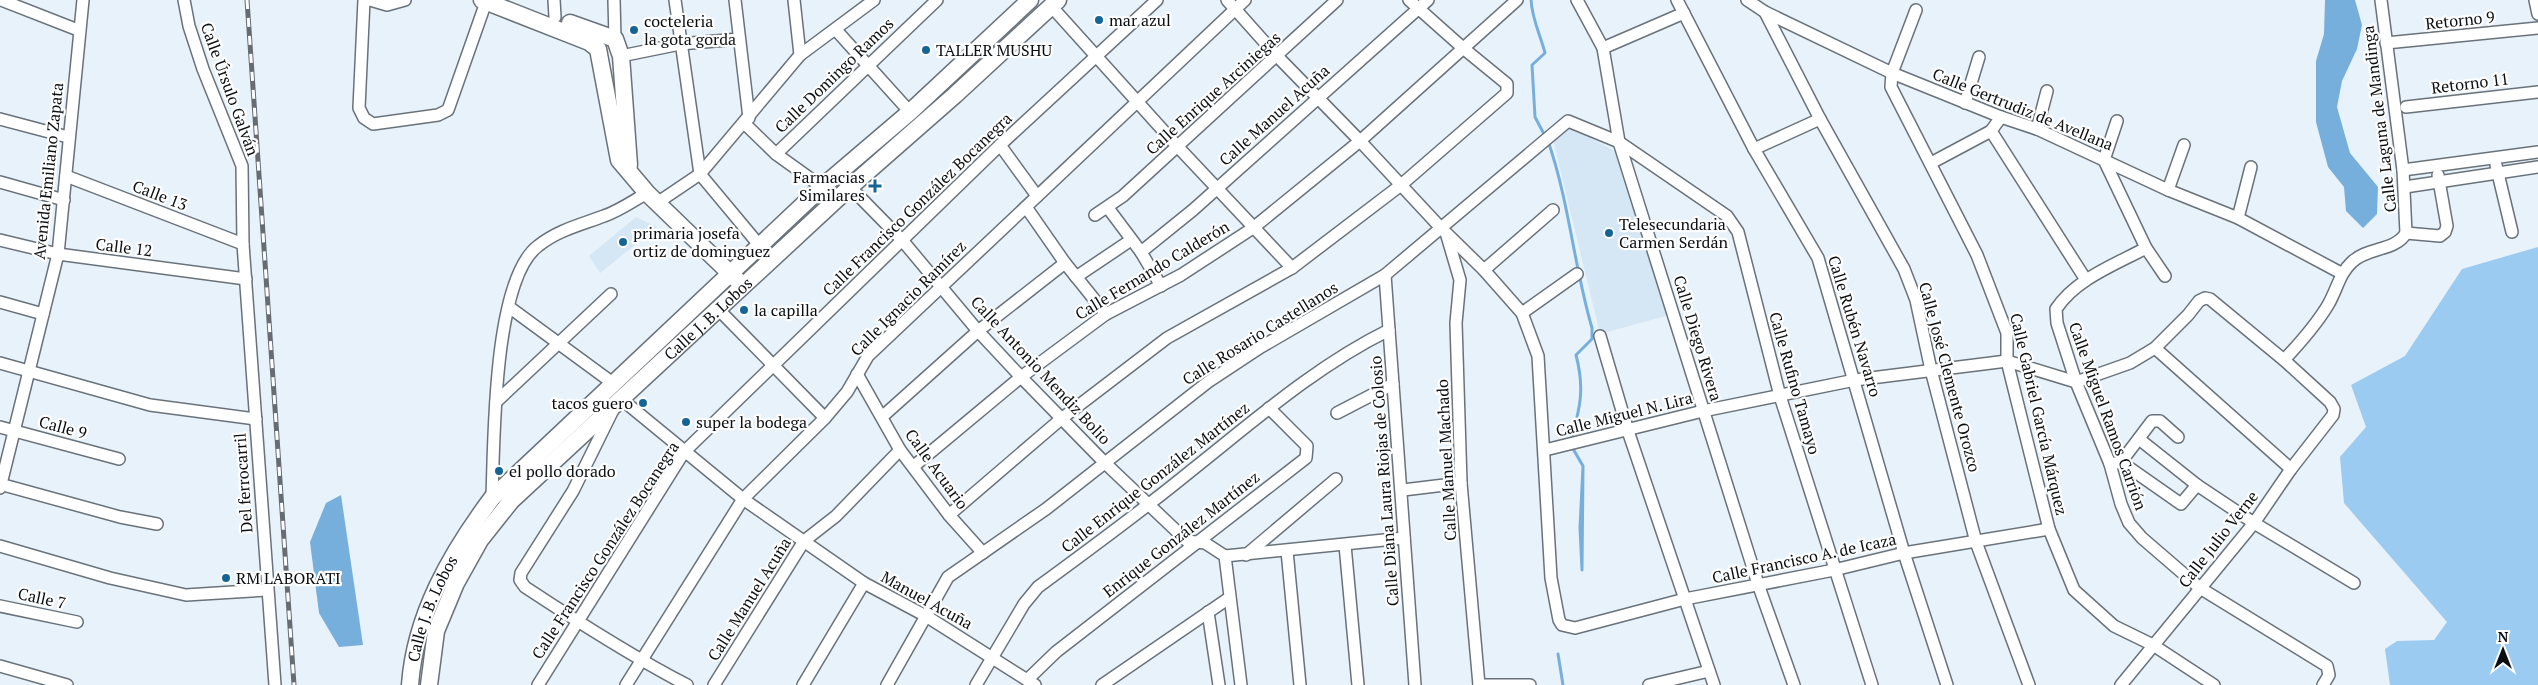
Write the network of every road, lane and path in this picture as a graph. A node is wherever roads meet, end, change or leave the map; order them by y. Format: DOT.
graph roads {
  1 [pos="1,0"];
  2 [pos="82,0"];
  3 [pos="184,0"];
  4 [pos="364,0"];
  5 [pos="370,0"];
  6 [pos="405,0"];
  7 [pos="510,0"];
  8 [pos="554,0"];
  9 [pos="614,0"];
  10 [pos="675,0"];
  11 [pos="735,0"];
  12 [pos="794,0"];
  13 [pos="874,0"];
  14 [pos="937,0"];
  15 [pos="1030,0"];
  16 [pos="1157,0"];
  17 [pos="1227,0"];
  18 [pos="1246,0"];
  19 [pos="1337,0"];
  20 [pos="1409,0"];
  21 [pos="1428,0"];
  22 [pos="1517,0"];
  23 [pos="1578,0"];
  24 [pos="1677,0"];
  25 [pos="1747,0"];
  26 [pos="2380,0"];
  27 [pos="2535,0"];
  28 [pos="484,1"];
  29 [pos="1054,3"];
  30 [pos="1236,9"];
  31 [pos="1418,9"];
  32 [pos="1916,10"];
  33 [pos="1765,12"];
  34 [pos="1684,13"];
  35 [pos="2538,14"];
  36 [pos="555,17"];
  37 [pos="2538,28"];
  38 [pos="78,30"];
  39 [pos="836,30"];
  40 [pos="615,39"];
  41 [pos="739,39"];
  42 [pos="680,44"];
  43 [pos="2386,44"];
  44 [pos="1463,48"];
  45 [pos="1603,48"];
  46 [pos="800,55"];
  47 [pos="621,56"];
  48 [pos="1277,56"];
  49 [pos="1979,57"];
  50 [pos="1096,58"];
  51 [pos="868,65"];
  52 [pos="1892,73"];
  53 [pos="2047,91"];
  54 [pos="2538,92"];
  55 [pos="1318,97"];
  56 [pos="1965,103"];
  57 [pos="1138,104"];
  58 [pos="2406,107"];
  59 [pos="910,112"];
  60 [pos="2001,117"];
  61 [pos="0,119"];
  62 [pos="1820,119"];
  63 [pos="746,120"];
  64 [pos="2117,121"];
  65 [pos="2037,129"];
  66 [pos="1991,131"];
  67 [pos="68,137"];
  68 [pos="1360,141"];
  69 [pos="1618,142"];
  70 [pos="1000,145"];
  71 [pos="2184,145"];
  72 [pos="1178,147"];
  73 [pos="1754,149"];
  74 [pos="2538,152"];
  75 [pos="776,154"];
  76 [pos="2495,158"];
  77 [pos="2104,160"];
  78 [pos="1931,163"];
  79 [pos="2251,166"];
  80 [pos="2437,166"];
  81 [pos="2538,167"];
  82 [pos="628,170"];
  83 [pos="2403,170"];
  84 [pos="2498,172"];
  85 [pos="700,174"];
  86 [pos="66,176"];
  87 [pos="2439,181"];
  88 [pos="0,182"];
  89 [pos="1401,185"];
  90 [pos="822,187"];
  91 [pos="850,187"];
  92 [pos="2404,187"];
  93 [pos="1217,189"];
  94 [pos="2168,190"];
  95 [pos="1037,196"];
  96 [pos="652,198"];
  97 [pos="64,200"];
  98 [pos="1026,207"];
  99 [pos="1108,208"];
  100 [pos="1553,210"];
  101 [pos="1095,215"];
  102 [pos="2238,218"];
  103 [pos="1253,228"];
  104 [pos="1443,231"];
  105 [pos="2512,232"];
  106 [pos="2406,233"];
  107 [pos="0,240"];
  108 [pos="902,240"];
  109 [pos="1131,240"];
  110 [pos="243,244"];
  111 [pos="760,246"];
  112 [pos="2146,248"];
  113 [pos="1140,252"];
  114 [pos="58,254"];
  115 [pos="1065,263"];
  116 [pos="1292,268"];
  117 [pos="1484,270"];
  118 [pos="2341,273"];
  119 [pos="730,274"];
  120 [pos="1385,274"];
  121 [pos="1577,274"];
  122 [pos="2165,276"];
  123 [pos="1076,277"];
  124 [pos="246,279"];
  125 [pos="2086,280"];
  126 [pos="743,286"];
  127 [pos="942,286"];
  128 [pos="1161,286"];
  129 [pos="611,294"];
  130 [pos="0,302"];
  131 [pos="509,307"];
  132 [pos="718,309"];
  133 [pos="1522,313"];
  134 [pos="43,314"];
  135 [pos="1106,314"];
  136 [pos="1389,330"];
  137 [pos="978,331"];
  138 [pos="1600,336"];
  139 [pos="559,345"];
  140 [pos="2155,348"];
  141 [pos="2284,360"];
  142 [pos="2007,361"];
  143 [pos="0,363"];
  144 [pos="773,364"];
  145 [pos="1931,370"];
  146 [pos="28,372"];
  147 [pos="857,374"];
  148 [pos="1021,377"];
  149 [pos="1855,380"];
  150 [pos="2076,382"];
  151 [pos="1393,384"];
  152 [pos="616,396"];
  153 [pos="1780,396"];
  154 [pos="496,402"];
  155 [pos="1269,408"];
  156 [pos="1704,410"];
  157 [pos="1337,412"];
  158 [pos="883,416"];
  159 [pos="825,418"];
  160 [pos="256,419"];
  161 [pos="1061,419"];
  162 [pos="0,427"];
  163 [pos="13,431"];
  164 [pos="1628,431"];
  165 [pos="2178,437"];
  166 [pos="2139,440"];
  167 [pos="900,450"];
  168 [pos="1544,450"];
  169 [pos="684,452"];
  170 [pos="118,459"];
  171 [pos="1104,462"];
  172 [pos="2116,463"];
  173 [pos="914,466"];
  174 [pos="2291,469"];
  175 [pos="1336,479"];
  176 [pos="1461,483"];
  177 [pos="2197,485"];
  178 [pos="0,486"];
  179 [pos="1403,490"];
  180 [pos="492,498"];
  181 [pos="743,499"];
  182 [pos="1149,504"];
  183 [pos="949,515"];
  184 [pos="2254,523"];
  185 [pos="157,524"];
  186 [pos="2049,529"];
  187 [pos="1404,538"];
  188 [pos="804,541"];
  189 [pos="1976,542"];
  190 [pos="1196,543"];
  191 [pos="1345,545"];
  192 [pos="0,546"];
  193 [pos="1287,551"];
  194 [pos="983,553"];
  195 [pos="1904,553"];
  196 [pos="1246,555"];
  197 [pos="1225,556"];
  198 [pos="1834,570"];
  199 [pos="2354,583"];
  200 [pos="864,584"];
  201 [pos="1758,584"];
  202 [pos="2200,588"];
  203 [pos="266,590"];
  204 [pos="1229,598"];
  205 [pos="1685,599"];
  206 [pos="0,606"];
  207 [pos="1208,612"];
  208 [pos="926,616"];
  209 [pos="577,621"];
  210 [pos="77,622"];
  211 [pos="1567,627"];
  212 [pos="2153,644"];
  213 [pos="993,656"];
  214 [pos="641,661"];
  215 [pos="0,666"];
  216 [pos="1709,670"];
  217 [pos="1031,683"];
  218 [pos="67,685"];
  219 [pos="275,685"];
  220 [pos="410,685"];
  221 [pos="429,685"];
  222 [pos="538,685"];
  223 [pos="626,685"];
  224 [pos="687,685"];
  225 [pos="714,685"];
  226 [pos="803,685"];
  227 [pos="887,685"];
  228 [pos="976,685"];
  229 [pos="1102,685"];
  230 [pos="1219,685"];
  231 [pos="1241,685"];
  232 [pos="1300,685"];
  233 [pos="1358,685"];
  234 [pos="1415,685"];
  235 [pos="1479,685"];
  236 [pos="1525,685"];
  237 [pos="1530,685"];
  238 [pos="1648,685"];
  239 [pos="1714,685"];
  240 [pos="1794,685"];
  241 [pos="1872,685"];
  242 [pos="1947,685"];
  243 [pos="2028,685"];
  244 [pos="2121,685"];
  245 [pos="2214,685"];
  246 [pos="2322,685"];
  1 -- 38 [label="street"];
  2 -- 38 [label="street, Avenida Emiliano Zapata"];
  3 -- 110 [label="street, Calle Úrsulo Galván"];
  4 -- 28 [label="street"];
  5 -- 6 [label="street"];
  7 -- 36 [label="main road"];
  8 -- 36 [label="street"];
  9 -- 40 [label="street"];
  10 -- 42 [label="street"];
  11 -- 41 [label="street"];
  12 -- 46 [label="street"];
  13 -- 39 [label="street"];
  14 -- 51 [label="street, Calle Domingo Ramos"];
  15 -- 59 [label="main road, Calle J. B. Lobos"];
  16 -- 50 [label="street, Calle Francisco González Bocanegra"];
  17 -- 30 [label="street, Calle Manuel Machado"];
  18 -- 30 [label="street, Calle Ignacio Ramírez"];
  19 -- 48 [label="street, Calle Enrique Arciniegas"];
  20 -- 31 [label="street"];
  21 -- 31 [label="street, Calle Manuel Acuña"];
  22 -- 44 [label="street, Calle Fernando Calderón"];
  23 -- 45 [label="street, Calle Diego Rivera"];
  24 -- 34 [label="street, Calle Rubén Navarro"];
  25 -- 33 [label="street, Calle Gertrudiz de Avellana"];
  26 -- 43 [label="street, Calle Laguna de Mandinga"];
  27 -- 35 [label="street"];
  28 -- 82 [label="main road"];
  29 -- 50 [label="street"];
  29 -- 91 [label="main road, Calle J. B. Lobos"];
  30 -- 48 [label="street, Calle Manuel Machado"];
  30 -- 57 [label="street, Calle Ignacio Ramírez"];
  31 -- 44 [label="street"];
  31 -- 55 [label="street, Calle Manuel Acuña"];
  32 -- 52 [label="street, Calle Gabriel García Márquez"];
  33 -- 52 [label="street, Calle Gertrudiz de Avellana"];
  33 -- 62 [label="street, Calle José Clemente Orozco"];
  34 -- 45 [label="street"];
  34 -- 73 [label="street, Calle Rubén Navarro"];
  36 -- 40 [label="main road"];
  37 -- 43 [label="street, Retorno 9"];
  38 -- 67 [label="street, Avenida Emiliano Zapata"];
  39 -- 46 [label="street"];
  39 -- 51 [label="street"];
  40 -- 47 [label="main road"];
  41 -- 42 [label="street"];
  41 -- 63 [label="street"];
  42 -- 47 [label="street"];
  42 -- 85 [label="street"];
  43 -- 83 [label="street, Calle Laguna de Mandinga"];
  44 -- 68 [label="street, Calle Fernando Calderón"];
  44 -- 89 [label="street"];
  45 -- 69 [label="street, Calle Diego Rivera"];
  46 -- 63 [label="street"];
  47 -- 82 [label="main road"];
  48 -- 55 [label="street, Calle Manuel Machado"];
  48 -- 72 [label="street, Calle Enrique Arciniegas"];
  49 -- 56 [label="street"];
  50 -- 57 [label="street"];
  50 -- 70 [label="street, Calle Francisco González Bocanegra"];
  51 -- 59 [label="street"];
  51 -- 75 [label="street, Calle Domingo Ramos"];
  52 -- 56 [label="street, Calle Gertrudiz de Avellana"];
  52 -- 78 [label="street, Calle Gabriel García Márquez"];
  53 -- 65 [label="street"];
  54 -- 58 [label="street, Retorno 11"];
  55 -- 68 [label="street, Calle Manuel Machado"];
  55 -- 93 [label="street, Calle Manuel Acuña"];
  56 -- 60 [label="street, Calle Gertrudiz de Avellana"];
  57 -- 72 [label="street"];
  57 -- 95 [label="street, Calle Ignacio Ramírez"];
  59 -- 90 [label="main road, Calle J. B. Lobos"];
  60 -- 65 [label="street, Calle Gertrudiz de Avellana"];
  60 -- 66 [label="street"];
  61 -- 67 [label="street"];
  62 -- 73 [label="street"];
  62 -- 145 [label="street, Calle José Clemente Orozco"];
  63 -- 75 [label="street"];
  63 -- 85 [label="street"];
  64 -- 77 [label="street"];
  65 -- 77 [label="street, Calle Gertrudiz de Avellana"];
  66 -- 78 [label="street"];
  66 -- 125 [label="street"];
  67 -- 86 [label="street, Avenida Emiliano Zapata"];
  68 -- 89 [label="street, Calle Manuel Machado"];
  68 -- 103 [label="street, Calle Fernando Calderón"];
  69 -- 104 [label="street, Calle Rosario Castellanos"];
  69 -- 153 [label="street, Calle Rufino Tamayo"];
  69 -- 156 [label="street, Calle Diego Rivera"];
  70 -- 95 [label="street"];
  70 -- 108 [label="street, Calle Francisco González Bocanegra"];
  71 -- 94 [label="street"];
  72 -- 93 [label="street"];
  72 -- 99 [label="street, Calle Enrique Arciniegas"];
  73 -- 149 [label="street, Calle Rubén Navarro"];
  74 -- 76 [label="street"];
  75 -- 90 [label="street"];
  76 -- 80 [label="street"];
  76 -- 84 [label="street"];
  77 -- 94 [label="street, Calle Gertrudiz de Avellana"];
  77 -- 112 [label="street"];
  78 -- 142 [label="street, Calle Gabriel García Márquez"];
  79 -- 102 [label="street"];
  80 -- 83 [label="street"];
  80 -- 87 [label="street"];
  81 -- 84 [label="street"];
  82 -- 96 [label="main road"];
  83 -- 92 [label="street, Calle Laguna de Mandinga"];
  84 -- 87 [label="street"];
  84 -- 105 [label="street"];
  85 -- 96 [label="street"];
  85 -- 111 [label="street"];
  86 -- 97 [label="street, Avenida Emiliano Zapata"];
  86 -- 110 [label="street, Calle 13"];
  87 -- 92 [label="street"];
  87 -- 106 [label="street"];
  88 -- 97 [label="street"];
  89 -- 104 [label="street, Calle Manuel Machado"];
  89 -- 116 [label="street"];
  90 -- 111 [label="main road, Calle J. B. Lobos"];
  91 -- 108 [label="street, Calle Antonio Mendiz Bolio"];
  91 -- 126 [label="main road, Calle J. B. Lobos"];
  92 -- 106 [label="street, Calle Laguna de Mandinga"];
  93 -- 103 [label="street"];
  93 -- 113 [label="street, Calle Manuel Acuña"];
  94 -- 102 [label="street, Calle Gertrudiz de Avellana"];
  95 -- 98 [label="street, Calle Ignacio Ramírez"];
  96 -- 119 [label="main road"];
  96 -- 131 [label="street"];
  97 -- 114 [label="street, Avenida Emiliano Zapata"];
  98 -- 115 [label="street"];
  98 -- 127 [label="street, Calle Ignacio Ramírez"];
  99 -- 101 [label="street, Calle Enrique Arciniegas"];
  99 -- 109 [label="street"];
  100 -- 117 [label="street"];
  102 -- 118 [label="street, Calle Gertrudiz de Avellana"];
  103 -- 116 [label="street"];
  103 -- 128 [label="street, Calle Fernando Calderón"];
  104 -- 117 [label="street, Calle Manuel Machado"];
  104 -- 120 [label="street, Calle Rosario Castellanos"];
  104 -- 176 [label="street, Calle Manuel Machado"];
  106 -- 118 [label="street"];
  107 -- 114 [label="street, Calle 12"];
  108 -- 127 [label="street, Calle Antonio Mendiz Bolio"];
  108 -- 144 [label="street, Calle Francisco González Bocanegra"];
  109 -- 113 [label="street"];
  109 -- 123 [label="street"];
  110 -- 124 [label="street, Calle Úrsulo Galván"];
  111 -- 119 [label="main road, Calle J. B. Lobos"];
  112 -- 122 [label="street"];
  112 -- 125 [label="street"];
  113 -- 128 [label="street"];
  114 -- 124 [label="street, Calle 12"];
  114 -- 134 [label="street, Avenida Emiliano Zapata"];
  115 -- 123 [label="street"];
  115 -- 137 [label="street"];
  116 -- 161 [label="street"];
  117 -- 133 [label="street, Calle Manuel Machado"];
  118 -- 141 [label="street"];
  119 -- 126 [label="main road"];
  119 -- 152 [label="main road, Calle J. B. Lobos"];
  120 -- 136 [label="street, Calle Diana Laura Riojas de Colosio"];
  120 -- 171 [label="street, Calle Rosario Castellanos"];
  121 -- 133 [label="street"];
  123 -- 135 [label="street"];
  124 -- 160 [label="street, Del ferrocarril"];
  125 -- 150 [label="street, Calle Miguel Ramos Carrión"];
  126 -- 132 [label="main road, Calle J. B. Lobos"];
  127 -- 137 [label="street, Calle Antonio Mendiz Bolio"];
  127 -- 147 [label="street, Calle Ignacio Ramírez"];
  128 -- 135 [label="street, Calle Fernando Calderón"];
  129 -- 139 [label="street"];
  130 -- 134 [label="street"];
  131 -- 139 [label="street, Manuel Acuña"];
  131 -- 154 [label="street"];
  132 -- 144 [label="street"];
  132 -- 152 [label="main road, Calle J. B. Lobos"];
  133 -- 168 [label="street, Calle Manuel Machado"];
  134 -- 146 [label="street, Avenida Emiliano Zapata"];
  135 -- 148 [label="street, Calle Fernando Calderón"];
  136 -- 151 [label="street, Calle Diana Laura Riojas de Colosio"];
  136 -- 155 [label="street, Calle Enrique González Martínez"];
  137 -- 148 [label="street, Calle Antonio Mendiz Bolio"];
  137 -- 158 [label="street"];
  138 -- 164 [label="street"];
  139 -- 152 [label="street, Manuel Acuña"];
  139 -- 154 [label="street"];
  140 -- 141 [label="street"];
  140 -- 150 [label="street"];
  140 -- 174 [label="street"];
  141 -- 174 [label="street, Calle Julio Verne"];
  142 -- 145 [label="street, Calle Miguel N. Lira"];
  142 -- 150 [label="street"];
  142 -- 186 [label="street, Calle Gabriel García Márquez"];
  143 -- 146 [label="street"];
  144 -- 159 [label="street"];
  144 -- 169 [label="street, Calle Francisco González Bocanegra"];
  145 -- 149 [label="street, Calle Miguel N. Lira"];
  145 -- 189 [label="street, Calle José Clemente Orozco"];
  146 -- 160 [label="street"];
  146 -- 163 [label="street, Avenida Emiliano Zapata"];
  147 -- 158 [label="street, Calle Acuario"];
  147 -- 159 [label="street, Calle Ignacio Ramírez"];
  148 -- 161 [label="street, Calle Antonio Mendiz Bolio"];
  148 -- 173 [label="street, Calle Fernando Calderón"];
  149 -- 153 [label="street, Calle Miguel N. Lira"];
  149 -- 195 [label="street, Calle Rubén Navarro"];
  150 -- 172 [label="street, Calle Miguel Ramos Carrión"];
  151 -- 157 [label="street"];
  151 -- 179 [label="street, Calle Diana Laura Riojas de Colosio"];
  152 -- 169 [label="street, Manuel Acuña"];
  152 -- 180 [label="main road, Calle J. B. Lobos"];
  152 -- 209 [label="street"];
  152 -- 221 [label="main road, Calle J. B. Lobos"];
  153 -- 156 [label="street, Calle Miguel N. Lira"];
  153 -- 198 [label="street, Calle Rufino Tamayo"];
  154 -- 180 [label="street"];
  155 -- 182 [label="street, Calle Enrique González Martínez"];
  155 -- 190 [label="street, Enrique González Martínez"];
  156 -- 164 [label="street, Calle Miguel N. Lira"];
  156 -- 201 [label="street, Calle Diego Rivera"];
  158 -- 167 [label="street, Calle Acuario"];
  159 -- 181 [label="street, Calle Ignacio Ramírez"];
  160 -- 203 [label="street, Del ferrocarril"];
  161 -- 171 [label="street, Calle Antonio Mendiz Bolio"];
  161 -- 183 [label="street"];
  162 -- 163 [label="street, Calle 9"];
  163 -- 170 [label="street, Calle 9"];
  163 -- 178 [label="street, Avenida Emiliano Zapata"];
  164 -- 168 [label="street, Calle Miguel N. Lira"];
  164 -- 205 [label="street"];
  165 -- 166 [label="street"];
  166 -- 172 [label="street"];
  166 -- 177 [label="street"];
  167 -- 173 [label="street, Calle Acuario"];
  167 -- 188 [label="street, Calle Manuel Acuña"];
  168 -- 211 [label="street, Calle Manuel Machado"];
  169 -- 181 [label="street, Manuel Acuña"];
  169 -- 209 [label="street, Calle Francisco González Bocanegra"];
  171 -- 182 [label="street, Calle Antonio Mendiz Bolio"];
  171 -- 194 [label="street, Calle Rosario Castellanos"];
  172 -- 177 [label="street"];
  172 -- 202 [label="street, Calle Miguel Ramos Carrión"];
  173 -- 183 [label="street, Calle Acuario"];
  174 -- 184 [label="street, Calle Julio Verne"];
  175 -- 196 [label="street"];
  176 -- 179 [label="street"];
  176 -- 235 [label="street, Calle Manuel Machado"];
  177 -- 184 [label="street"];
  178 -- 185 [label="street"];
  179 -- 187 [label="street, Calle Diana Laura Riojas de Colosio"];
  180 -- 220 [label="main road, Calle J. B. Lobos"];
  181 -- 188 [label="street, Manuel Acuña"];
  181 -- 214 [label="street, Calle Ignacio Ramírez"];
  182 -- 190 [label="street, Calle Antonio Mendiz Bolio"];
  182 -- 213 [label="street, Calle Enrique González Martínez"];
  183 -- 194 [label="street, Calle Acuario"];
  184 -- 199 [label="street"];
  184 -- 202 [label="street, Calle Julio Verne"];
  186 -- 189 [label="street, Calle Francisco A. de Icaza"];
  186 -- 212 [label="street, Calle Gabriel García Márquez"];
  187 -- 191 [label="street"];
  187 -- 234 [label="street, Calle Diana Laura Riojas de Colosio"];
  188 -- 200 [label="street, Manuel Acuña"];
  188 -- 225 [label="street, Calle Manuel Acuña"];
  189 -- 195 [label="street, Calle Francisco A. de Icaza"];
  189 -- 243 [label="street, Calle José Clemente Orozco"];
  190 -- 197 [label="street, Calle Antonio Mendiz Bolio"];
  190 -- 217 [label="street, Enrique González Martínez"];
  191 -- 193 [label="street"];
  191 -- 233 [label="street"];
  192 -- 203 [label="street"];
  193 -- 196 [label="street"];
  193 -- 232 [label="street"];
  194 -- 208 [label="street, Calle Rosario Castellanos"];
  195 -- 198 [label="street, Calle Francisco A. de Icaza"];
  195 -- 242 [label="street, Calle Rubén Navarro"];
  196 -- 197 [label="street"];
  197 -- 204 [label="street"];
  198 -- 201 [label="street, Calle Francisco A. de Icaza"];
  198 -- 241 [label="street, Calle Rufino Tamayo"];
  200 -- 208 [label="street, Manuel Acuña"];
  200 -- 226 [label="street"];
  201 -- 205 [label="street, Calle Francisco A. de Icaza"];
  201 -- 240 [label="street, Calle Diego Rivera"];
  202 -- 212 [label="street, Calle Julio Verne"];
  202 -- 246 [label="street, Calle Miguel Ramos Carrión"];
  203 -- 219 [label="street, Del ferrocarril"];
  204 -- 207 [label="street"];
  204 -- 231 [label="street"];
  205 -- 211 [label="street, Calle Francisco A. de Icaza"];
  205 -- 216 [label="street"];
  206 -- 210 [label="street, Calle 7"];
  207 -- 229 [label="street"];
  207 -- 230 [label="street"];
  208 -- 213 [label="street, Manuel Acuña"];
  208 -- 227 [label="street, Calle Rosario Castellanos"];
  209 -- 214 [label="street"];
  209 -- 222 [label="street, Calle Francisco González Bocanegra"];
  212 -- 244 [label="street, Calle Julio Verne"];
  212 -- 245 [label="street, Calle Gabriel García Márquez"];
  213 -- 217 [label="street, Manuel Acuña"];
  213 -- 228 [label="street, Calle Enrique González Martínez"];
  214 -- 223 [label="street, Calle Ignacio Ramírez"];
  214 -- 224 [label="street"];
  215 -- 218 [label="street"];
  216 -- 238 [label="street"];
  216 -- 239 [label="street"];
  235 -- 236 [label="street"];
  236 -- 237 [label="street"];
}
